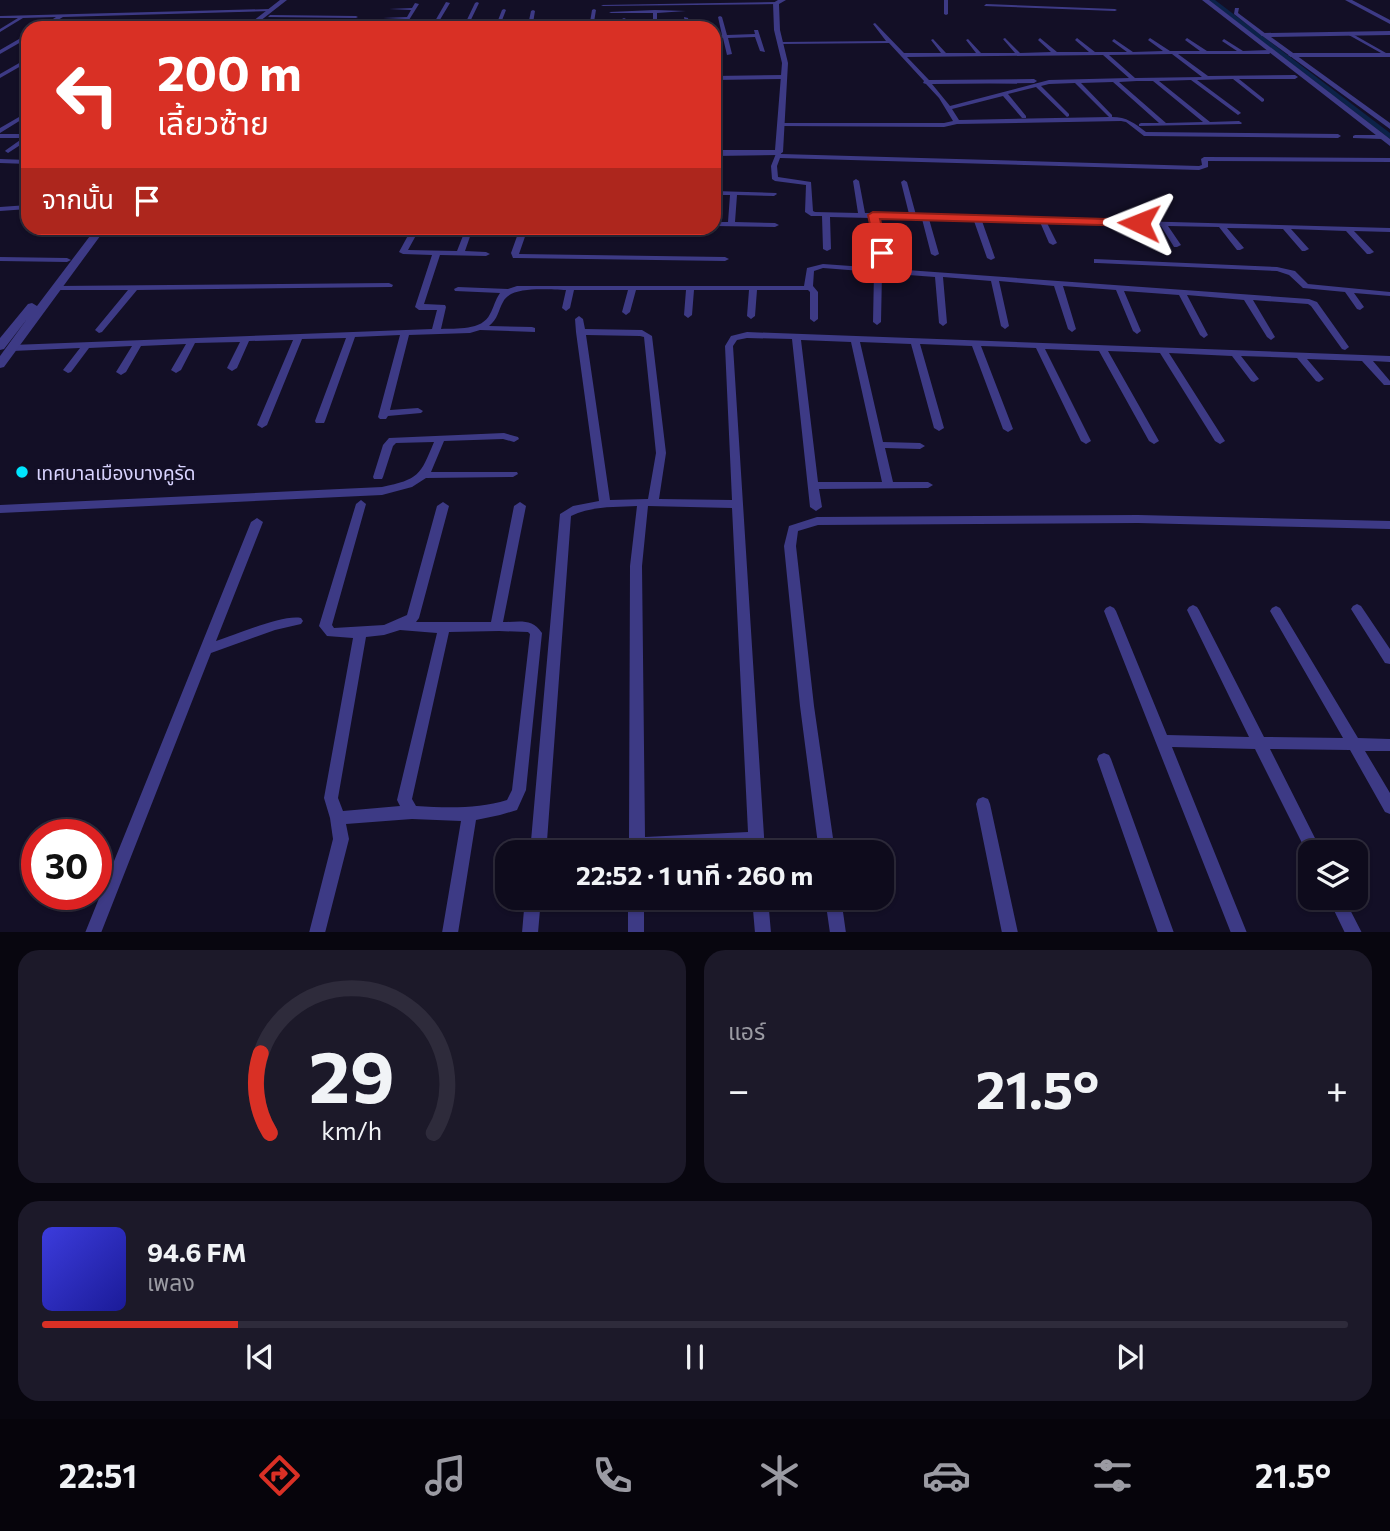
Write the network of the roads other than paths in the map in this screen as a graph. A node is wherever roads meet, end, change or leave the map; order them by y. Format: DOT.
graph roads {
  1 [pos="284,0"];
  2 [pos="290,0"];
  3 [pos="946,0"];
  4 [pos="1024,0"];
  5 [pos="1205,0"];
  6 [pos="1349,0"];
  7 [pos="476,1"];
  8 [pos="655,1"];
  9 [pos="737,1"];
  10 [pos="761,1"];
  11 [pos="778,1"];
  12 [pos="448,3"];
  13 [pos="986,3"];
  14 [pos="221,5"];
  15 [pos="603,5"];
  16 [pos="111,6"];
  17 [pos="148,6"];
  18 [pos="184,6"];
  19 [pos="1026,7"];
  20 [pos="72,8"];
  21 [pos="391,9"];
  22 [pos="1237,9"];
  23 [pos="36,10"];
  24 [pos="503,10"];
  25 [pos="594,10"];
  26 [pos="1068,10"];
  27 [pos="1103,10"];
  28 [pos="1115,10"];
  29 [pos="533,11"];
  30 [pos="654,11"];
  31 [pos="684,11"];
  32 [pos="138,12"];
  33 [pos="175,12"];
  34 [pos="212,12"];
  35 [pos="611,12"];
  36 [pos="102,13"];
  37 [pos="269,13"];
  38 [pos="65,14"];
  39 [pos="946,14"];
  40 [pos="988,15"];
  41 [pos="1028,15"];
  42 [pos="24,16"];
  43 [pos="0,17"];
  44 [pos="356,17"];
  45 [pos="562,17"];
  46 [pos="720,17"];
  47 [pos="384,18"];
  48 [pos="408,18"];
  49 [pos="686,18"];
  50 [pos="1076,18"];
  51 [pos="1112,18"];
  52 [pos="53,21"];
  53 [pos="257,21"];
  54 [pos="260,21"];
  55 [pos="406,21"];
  56 [pos="437,21"];
  57 [pos="468,21"];
  58 [pos="499,21"];
  59 [pos="531,21"];
  60 [pos="561,21"];
  61 [pos="592,21"];
  62 [pos="655,21"];
  63 [pos="687,21"];
  64 [pos="1390,22"];
  65 [pos="874,24"];
  66 [pos="0,30"];
  67 [pos="1349,33"];
  68 [pos="1390,33"];
  69 [pos="1264,35"];
  70 [pos="14,36"];
  71 [pos="21,36"];
  72 [pos="721,36"];
  73 [pos="725,36"];
  74 [pos="1004,39"];
  75 [pos="1040,39"];
  76 [pos="1077,39"];
  77 [pos="1150,39"];
  78 [pos="1187,39"];
  79 [pos="21,40"];
  80 [pos="933,40"];
  81 [pos="968,40"];
  82 [pos="1114,40"];
  83 [pos="1224,40"];
  84 [pos="889,42"];
  85 [pos="781,43"];
  86 [pos="762,51"];
  87 [pos="0,52"];
  88 [pos="1206,52"];
  89 [pos="1242,52"];
  90 [pos="1269,52"];
  91 [pos="1132,53"];
  92 [pos="1171,53"];
  93 [pos="729,54"];
  94 [pos="1019,54"];
  95 [pos="1056,54"];
  96 [pos="1094,54"];
  97 [pos="1105,54"];
  98 [pos="904,55"];
  99 [pos="945,55"];
  100 [pos="980,55"];
  101 [pos="1291,55"];
  102 [pos="1388,55"];
  103 [pos="21,64"];
  104 [pos="0,76"];
  105 [pos="784,77"];
  106 [pos="1295,77"];
  107 [pos="721,78"];
  108 [pos="1207,78"];
  109 [pos="1233,78"];
  110 [pos="1194,79"];
  111 [pos="1155,80"];
  112 [pos="969,81"];
  113 [pos="1115,81"];
  114 [pos="1135,81"];
  115 [pos="925,82"];
  116 [pos="1049,82"];
  117 [pos="1077,82"];
  118 [pos="1038,85"];
  119 [pos="1004,93"];
  120 [pos="983,98"];
  121 [pos="1262,100"];
  122 [pos="948,108"];
  123 [pos="1238,113"];
  124 [pos="1067,115"];
  125 [pos="1110,116"];
  126 [pos="1024,117"];
  127 [pos="19,119"];
  128 [pos="782,122"];
  129 [pos="955,122"];
  130 [pos="1208,123"];
  131 [pos="1239,123"];
  132 [pos="1164,124"];
  133 [pos="1141,125"];
  134 [pos="1390,127"];
  135 [pos="0,134"];
  136 [pos="21,136"];
  137 [pos="1338,136"];
  138 [pos="1355,137"];
  139 [pos="1382,137"];
  140 [pos="21,142"];
  141 [pos="1390,143"];
  142 [pos="8,151"];
  143 [pos="721,153"];
  144 [pos="778,154"];
  145 [pos="1390,158"];
  146 [pos="0,161"];
  147 [pos="21,162"];
  148 [pos="856,181"];
  149 [pos="904,182"];
  150 [pos="721,193"];
  151 [pos="733,193"];
  152 [pos="774,194"];
  153 [pos="0,200"];
  154 [pos="21,200"];
  155 [pos="21,208"];
  156 [pos="0,209"];
  157 [pos="826,214"];
  158 [pos="862,215"];
  159 [pos="873,215"];
  160 [pos="913,216"];
  161 [pos="925,217"];
  162 [pos="978,218"];
  163 [pos="1042,220"];
  164 [pos="721,224"];
  165 [pos="731,224"];
  166 [pos="1163,224"];
  167 [pos="775,225"];
  168 [pos="1222,226"];
  169 [pos="1285,227"];
  170 [pos="1348,229"];
  171 [pos="1390,230"];
  172 [pos="87,235"];
  173 [pos="96,235"];
  174 [pos="412,235"];
  175 [pos="467,235"];
  176 [pos="521,235"];
  177 [pos="1053,243"];
  178 [pos="1177,246"];
  179 [pos="1240,248"];
  180 [pos="827,249"];
  181 [pos="1305,249"];
  182 [pos="1370,251"];
  183 [pos="437,253"];
  184 [pos="882,253"];
  185 [pos="460,254"];
  186 [pos="486,254"];
  187 [pos="935,254"];
  188 [pos="992,258"];
  189 [pos="0,259"];
  190 [pos="725,259"];
  191 [pos="1097,261"];
  192 [pos="65,263"];
  193 [pos="0,265"];
  194 [pos="878,271"];
  195 [pos="939,276"];
  196 [pos="995,280"];
  197 [pos="1058,284"];
  198 [pos="389,285"];
  199 [pos="809,286"];
  200 [pos="57,288"];
  201 [pos="1119,288"];
  202 [pos="133,289"];
  203 [pos="458,289"];
  204 [pos="570,289"];
  205 [pos="632,289"];
  206 [pos="690,289"];
  207 [pos="753,289"];
  208 [pos="507,291"];
  209 [pos="1349,292"];
  210 [pos="1182,293"];
  211 [pos="1390,294"];
  212 [pos="1247,298"];
  213 [pos="1360,307"];
  214 [pos="566,308"];
  215 [pos="626,312"];
  216 [pos="688,314"];
  217 [pos="751,316"];
  218 [pos="579,319"];
  219 [pos="814,319"];
  220 [pos="877,322"];
  221 [pos="943,323"];
  222 [pos="1004,326"];
  223 [pos="479,328"];
  224 [pos="1072,329"];
  225 [pos="99,330"];
  226 [pos="532,330"];
  227 [pos="436,331"];
  228 [pos="1137,331"];
  229 [pos="580,332"];
  230 [pos="405,333"];
  231 [pos="351,335"];
  232 [pos="1204,335"];
  233 [pos="299,337"];
  234 [pos="796,337"];
  235 [pos="1271,337"];
  236 [pos="246,339"];
  237 [pos="855,339"];
  238 [pos="192,341"];
  239 [pos="915,341"];
  240 [pos="138,344"];
  241 [pos="976,344"];
  242 [pos="86,346"];
  243 [pos="1039,346"];
  244 [pos="1345,347"];
  245 [pos="4,348"];
  246 [pos="1102,349"];
  247 [pos="1163,351"];
  248 [pos="1235,354"];
  249 [pos="1300,356"];
  250 [pos="1365,358"];
  251 [pos="1390,359"];
  252 [pos="0,363"];
  253 [pos="232,368"];
  254 [pos="68,370"];
  255 [pos="176,370"];
  256 [pos="121,372"];
  257 [pos="1254,379"];
  258 [pos="1319,379"];
  259 [pos="1387,383"];
  260 [pos="418,411"];
  261 [pos="320,421"];
  262 [pos="262,425"];
  263 [pos="939,428"];
  264 [pos="1008,429"];
  265 [pos="440,439"];
  266 [pos="514,439"];
  267 [pos="1086,441"];
  268 [pos="1154,441"];
  269 [pos="1220,441"];
  270 [pos="879,445"];
  271 [pos="920,446"];
  272 [pos="513,474"];
  273 [pos="425,475"];
  274 [pos="378,477"];
  275 [pos="888,485"];
  276 [pos="928,485"];
  277 [pos="813,486"];
  278 [pos="605,503"];
  279 [pos="361,504"];
  280 [pos="648,504"];
  281 [pos="736,504"];
  282 [pos="443,506"];
  283 [pos="520,506"];
  284 [pos="816,508"];
  285 [pos="0,509"];
  286 [pos="257,522"];
  287 [pos="1390,525"];
  288 [pos="1357,609"];
  289 [pos="1193,610"];
  290 [pos="1110,611"];
  291 [pos="1276,611"];
  292 [pos="297,621"];
  293 [pos="402,626"];
  294 [pos="496,627"];
  295 [pos="444,628"];
  296 [pos="360,634"];
  297 [pos="206,650"];
  298 [pos="1390,659"];
  299 [pos="1162,741"];
  300 [pos="1258,741"];
  301 [pos="1354,745"];
  302 [pos="1390,745"];
  303 [pos="1104,759"];
  304 [pos="983,804"];
  305 [pos="1390,807"];
  306 [pos="412,812"];
  307 [pos="470,812"];
  308 [pos="338,818"];
  309 [pos="539,840"];
  310 [pos="637,840"];
  311 [pos="757,840"];
  312 [pos="825,840"];
  313 [pos="1308,840"];
  314 [pos="532,910"];
  315 [pos="636,910"];
  316 [pos="762,910"];
  317 [pos="835,910"];
  318 [pos="1342,910"];
  319 [pos="93,932"];
  320 [pos="317,932"];
  321 [pos="450,932"];
  322 [pos="530,932"];
  323 [pos="636,932"];
  324 [pos="763,932"];
  325 [pos="838,932"];
  326 [pos="1010,932"];
  327 [pos="1166,932"];
  328 [pos="1239,932"];
  329 [pos="1353,932"];
  1 -- 37 [label="street"];
  2 -- 37 [label="street"];
  3 -- 39 [label="street"];
  4 -- 19 [label="street"];
  5 -- 90 [label="street"];
  6 -- 64 [label="street"];
  7 -- 57 [label="street"];
  8 -- 9 [label="street"];
  8 -- 15 [label="street"];
  9 -- 10 [label="street"];
  10 -- 11 [label="street"];
  11 -- 85 [label="street"];
  12 -- 56 [label="street"];
  13 -- 19 [label="street"];
  13 -- 40 [label="street"];
  14 -- 34 [label="street"];
  16 -- 36 [label="street"];
  17 -- 32 [label="street"];
  18 -- 33 [label="street"];
  19 -- 26 [label="street"];
  19 -- 41 [label="street"];
  20 -- 38 [label="street"];
  21 -- 48 [label="street"];
  22 -- 69 [label="street"];
  23 -- 42 [label="street"];
  24 -- 58 [label="street"];
  25 -- 61 [label="street"];
  26 -- 27 [label="street"];
  26 -- 50 [label="street"];
  27 -- 28 [label="street"];
  27 -- 51 [label="street"];
  29 -- 59 [label="street"];
  30 -- 31 [label="street"];
  30 -- 35 [label="street"];
  30 -- 62 [label="street"];
  32 -- 33 [label="street"];
  32 -- 36 [label="street"];
  33 -- 34 [label="street"];
  34 -- 37 [label="street"];
  36 -- 38 [label="street"];
  37 -- 44 [label="street"];
  37 -- 53 [label="street"];
  37 -- 54 [label="street"];
  38 -- 42 [label="street"];
  38 -- 52 [label="street"];
  42 -- 43 [label="street"];
  42 -- 66 [label="street"];
  45 -- 60 [label="street"];
  46 -- 73 [label="street"];
  47 -- 48 [label="street"];
  48 -- 55 [label="street"];
  49 -- 63 [label="street"];
  65 -- 84 [label="street"];
  67 -- 68 [label="street"];
  67 -- 69 [label="street"];
  67 -- 102 [label="street"];
  69 -- 101 [label="street"];
  70 -- 71 [label="street"];
  72 -- 73 [label="street"];
  73 -- 86 [label="street"];
  73 -- 93 [label="street"];
  74 -- 94 [label="street"];
  75 -- 95 [label="street"];
  76 -- 96 [label="street"];
  77 -- 92 [label="street"];
  78 -- 88 [label="street"];
  79 -- 87 [label="street"];
  80 -- 99 [label="street"];
  81 -- 100 [label="street"];
  82 -- 91 [label="street"];
  83 -- 89 [label="street"];
  84 -- 85 [label="street"];
  84 -- 98 [label="street"];
  85 -- 105 [label="street"];
  88 -- 89 [label="street"];
  88 -- 92 [label="street"];
  89 -- 90 [label="street"];
  90 -- 139 [label="street"];
  91 -- 92 [label="street"];
  91 -- 97 [label="street"];
  92 -- 108 [label="street"];
  94 -- 95 [label="street"];
  94 -- 100 [label="street"];
  95 -- 96 [label="street"];
  96 -- 97 [label="street"];
  97 -- 114 [label="street"];
  98 -- 99 [label="street"];
  98 -- 115 [label="street"];
  99 -- 100 [label="street"];
  101 -- 102 [label="street"];
  101 -- 134 [label="street"];
  103 -- 104 [label="street"];
  105 -- 107 [label="street"];
  105 -- 128 [label="street"];
  106 -- 109 [label="street"];
  108 -- 109 [label="street"];
  108 -- 110 [label="street"];
  109 -- 121 [label="street"];
  110 -- 111 [label="street"];
  110 -- 123 [label="street"];
  111 -- 114 [label="street"];
  111 -- 130 [label="street"];
  112 -- 115 [label="street"];
  112 -- 116 [label="street"];
  112 -- 120 [label="street"];
  113 -- 114 [label="street"];
  113 -- 117 [label="street"];
  113 -- 132 [label="street"];
  115 -- 122 [label="street"];
  116 -- 117 [label="street"];
  116 -- 118 [label="street"];
  117 -- 125 [label="street"];
  118 -- 119 [label="street"];
  118 -- 124 [label="street"];
  119 -- 120 [label="street"];
  119 -- 126 [label="street"];
  120 -- 122 [label="street"];
  122 -- 129 [label="street"];
  127 -- 135 [label="street"];
  128 -- 129 [label="street"];
  128 -- 144 [label="street"];
  129 -- 137 [label="street"];
  130 -- 131 [label="street"];
  130 -- 132 [label="street"];
  132 -- 133 [label="street"];
  135 -- 136 [label="street"];
  138 -- 139 [label="street"];
  139 -- 141 [label="street"];
  140 -- 142 [label="street"];
  143 -- 144 [label="street"];
  144 -- 145 [label="street"];
  144 -- 157 [label="street"];
  146 -- 147 [label="street"];
  148 -- 158 [label="street"];
  149 -- 160 [label="street"];
  150 -- 151 [label="street"];
  151 -- 152 [label="street"];
  151 -- 165 [label="street"];
  153 -- 154 [label="street"];
  155 -- 156 [label="street"];
  157 -- 158 [label="street"];
  157 -- 180 [label="street"];
  158 -- 159 [label="street"];
  159 -- 160 [label="street"];
  159 -- 184 [label="street"];
  160 -- 161 [label="street"];
  161 -- 162 [label="street"];
  161 -- 187 [label="street"];
  162 -- 163 [label="street"];
  162 -- 188 [label="street"];
  163 -- 166 [label="street"];
  163 -- 177 [label="street"];
  164 -- 165 [label="street"];
  165 -- 167 [label="street"];
  166 -- 168 [label="street"];
  166 -- 178 [label="street"];
  168 -- 169 [label="street"];
  168 -- 179 [label="street"];
  169 -- 170 [label="street"];
  169 -- 181 [label="street"];
  170 -- 171 [label="street"];
  170 -- 182 [label="street"];
  172 -- 192 [label="street"];
  173 -- 200 [label="street"];
  174 -- 183 [label="street"];
  175 -- 185 [label="street"];
  176 -- 190 [label="street"];
  183 -- 185 [label="street"];
  183 -- 227 [label="street"];
  185 -- 186 [label="street"];
  189 -- 192 [label="street"];
  191 -- 209 [label="street"];
  192 -- 193 [label="street"];
  192 -- 245 [label="street"];
  194 -- 195 [label="street"];
  194 -- 199 [label="street"];
  194 -- 220 [label="street"];
  195 -- 196 [label="street"];
  195 -- 221 [label="street"];
  196 -- 197 [label="street"];
  196 -- 222 [label="street"];
  197 -- 201 [label="street"];
  197 -- 224 [label="street"];
  198 -- 202 [label="street"];
  199 -- 207 [label="street"];
  199 -- 219 [label="street"];
  200 -- 202 [label="street"];
  200 -- 245 [label="street"];
  201 -- 210 [label="street"];
  201 -- 228 [label="street"];
  202 -- 225 [label="street"];
  203 -- 208 [label="street"];
  204 -- 205 [label="street"];
  204 -- 208 [label="street"];
  204 -- 214 [label="street"];
  205 -- 206 [label="street"];
  205 -- 215 [label="street"];
  206 -- 207 [label="street"];
  206 -- 216 [label="street"];
  207 -- 217 [label="street"];
  208 -- 223 [label="street"];
  209 -- 211 [label="street"];
  209 -- 213 [label="street"];
  210 -- 212 [label="street"];
  210 -- 232 [label="street"];
  212 -- 235 [label="street"];
  212 -- 244 [label="street"];
  218 -- 229 [label="street"];
  223 -- 226 [label="street"];
  223 -- 227 [label="street"];
  227 -- 230 [label="street"];
  229 -- 278 [label="street"];
  229 -- 280 [label="street"];
  230 -- 231 [label="street"];
  230 -- 260 [label="street"];
  231 -- 233 [label="street"];
  231 -- 261 [label="street"];
  233 -- 236 [label="street"];
  233 -- 262 [label="street"];
  234 -- 237 [label="street"];
  234 -- 277 [label="street"];
  234 -- 281 [label="street"];
  236 -- 238 [label="street"];
  236 -- 253 [label="street"];
  237 -- 239 [label="street"];
  237 -- 270 [label="street"];
  238 -- 240 [label="street"];
  238 -- 255 [label="street"];
  239 -- 241 [label="street"];
  239 -- 263 [label="street"];
  240 -- 242 [label="street"];
  240 -- 256 [label="street"];
  241 -- 243 [label="street"];
  241 -- 264 [label="street"];
  242 -- 245 [label="street"];
  242 -- 254 [label="street"];
  243 -- 246 [label="street"];
  243 -- 267 [label="street"];
  245 -- 252 [label="street"];
  246 -- 247 [label="street"];
  246 -- 268 [label="street"];
  247 -- 248 [label="street"];
  247 -- 269 [label="street"];
  248 -- 249 [label="street"];
  248 -- 257 [label="street"];
  249 -- 250 [label="street"];
  249 -- 258 [label="street"];
  250 -- 251 [label="street"];
  250 -- 259 [label="street"];
  265 -- 266 [label="street"];
  265 -- 273 [label="street"];
  265 -- 274 [label="street"];
  270 -- 271 [label="street"];
  270 -- 275 [label="street"];
  272 -- 273 [label="street"];
  273 -- 285 [label="street"];
  275 -- 276 [label="street"];
  275 -- 277 [label="street"];
  277 -- 284 [label="street"];
  278 -- 280 [label="street"];
  278 -- 309 [label="street"];
  279 -- 296 [label="street"];
  280 -- 281 [label="street"];
  280 -- 310 [label="street"];
  281 -- 311 [label="street"];
  282 -- 293 [label="street"];
  283 -- 294 [label="street"];
  286 -- 297 [label="street"];
  287 -- 312 [label="street"];
  288 -- 298 [label="street"];
  289 -- 300 [label="street"];
  290 -- 299 [label="street"];
  291 -- 301 [label="street"];
  292 -- 297 [label="street"];
  293 -- 295 [label="street"];
  293 -- 296 [label="street"];
  294 -- 295 [label="street"];
  294 -- 307 [label="street"];
  295 -- 306 [label="street"];
  296 -- 308 [label="street"];
  297 -- 319 [label="street"];
  299 -- 300 [label="street"];
  299 -- 328 [label="street"];
  300 -- 301 [label="street"];
  300 -- 313 [label="street"];
  301 -- 302 [label="street"];
  301 -- 305 [label="street"];
  303 -- 327 [label="street"];
  304 -- 326 [label="street"];
  306 -- 307 [label="street"];
  306 -- 308 [label="street"];
  307 -- 321 [label="street"];
  308 -- 320 [label="street"];
  314 -- 322 [label="street"];
  315 -- 323 [label="street"];
  316 -- 324 [label="street"];
  317 -- 325 [label="street"];
  318 -- 329 [label="street"];
}
